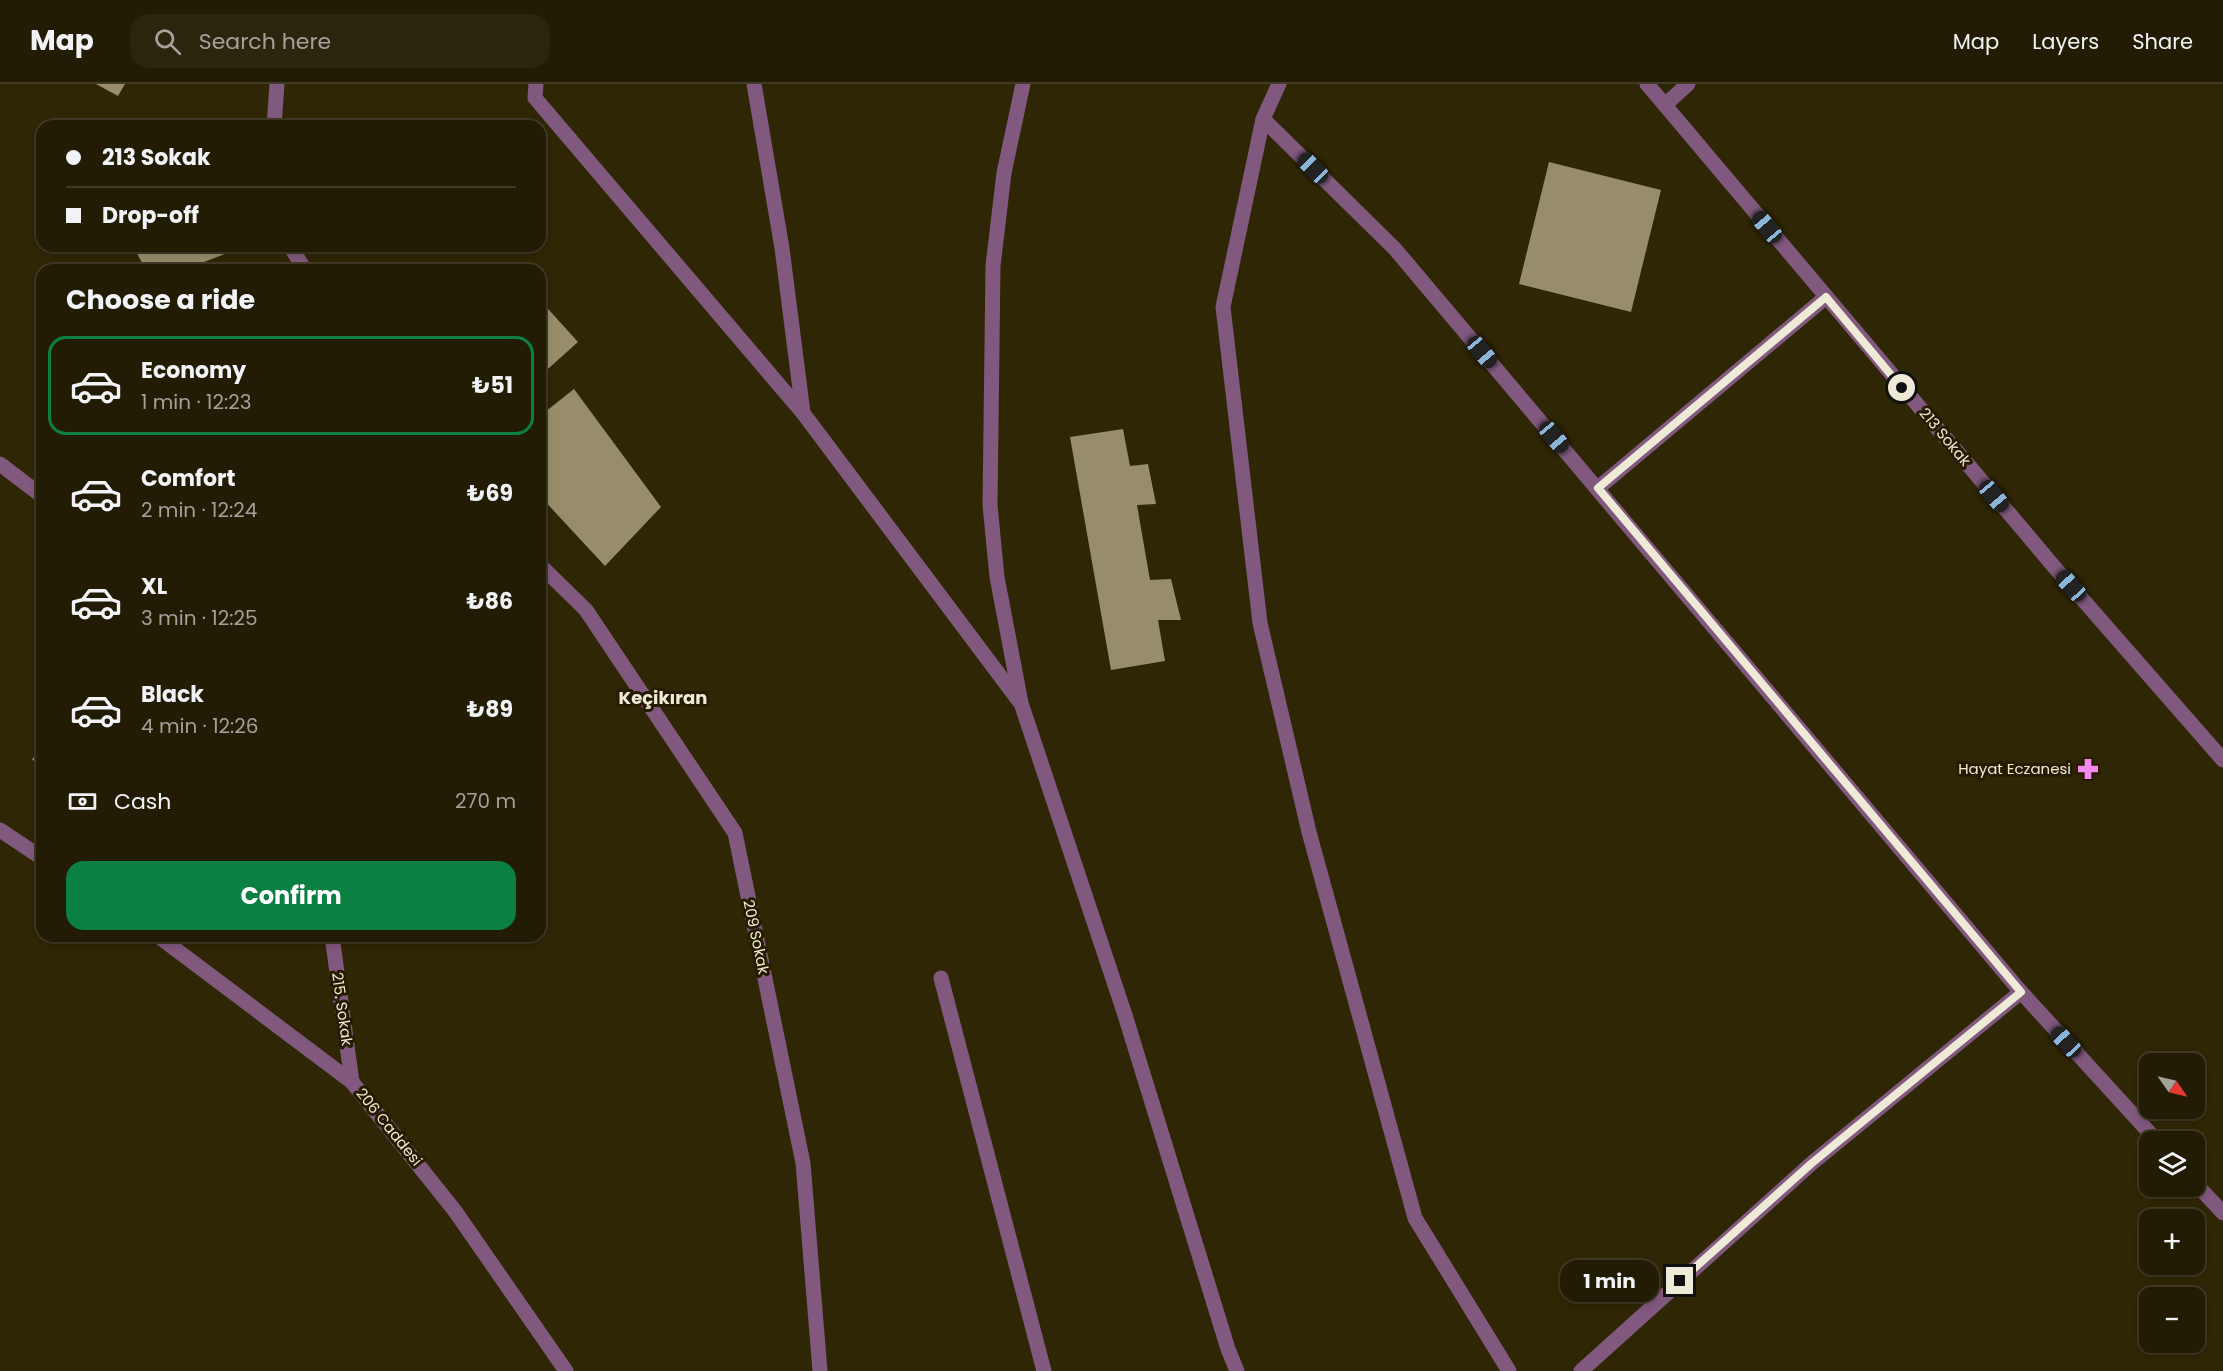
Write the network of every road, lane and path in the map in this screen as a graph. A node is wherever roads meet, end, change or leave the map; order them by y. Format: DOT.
graph roads {
  1 [pos="277,84"];
  2 [pos="536,84"];
  3 [pos="754,84"];
  4 [pos="1023,84"];
  5 [pos="1279,84"];
  6 [pos="1647,84"];
  7 [pos="1688,84"];
  8 [pos="1665,105"];
  9 [pos="1263,119"];
  10 [pos="274,120"];
  11 [pos="1826,297"];
  12 [pos="803,413"];
  13 [pos="0,464"];
  14 [pos="1598,488"];
  15 [pos="36,491"];
  16 [pos="546,571"];
  17 [pos="1021,703"];
  18 [pos="2223,760"];
  19 [pos="0,830"];
  20 [pos="36,854"];
  21 [pos="166,942"];
  22 [pos="333,942"];
  23 [pos="941,978"];
  24 [pos="2021,992"];
  25 [pos="352,1082"];
  26 [pos="2148,1131"];
  27 [pos="2205,1194"];
  28 [pos="2223,1213"];
  29 [pos="566,1371"];
  30 [pos="820,1371"];
  31 [pos="1044,1371"];
  32 [pos="1237,1371"];
  33 [pos="1509,1371"];
  34 [pos="1581,1371"];
  1 -- 10 [label="street"];
  2 -- 12 [label="street"];
  3 -- 12 [label="street"];
  4 -- 17 [label="street"];
  5 -- 9 [label="street"];
  6 -- 8 [label="street, 213 Sokak"];
  7 -- 8 [label="street"];
  8 -- 11 [label="street, 213 Sokak"];
  9 -- 14 [label="street"];
  9 -- 33 [label="street"];
  11 -- 14 [label="street"];
  11 -- 18 [label="street, 213 Sokak"];
  12 -- 17 [label="street"];
  13 -- 15 [label="street"];
  14 -- 24 [label="street"];
  16 -- 30 [label="street, 209 Sokak"];
  17 -- 32 [label="street"];
  19 -- 20 [label="street"];
  21 -- 25 [label="street, 206 Caddesi"];
  22 -- 25 [label="street, 215. Sokak"];
  23 -- 31 [label="street"];
  24 -- 26 [label="street"];
  24 -- 34 [label="street"];
  25 -- 29 [label="street, 206 Caddesi"];
  27 -- 28 [label="street"];
}
